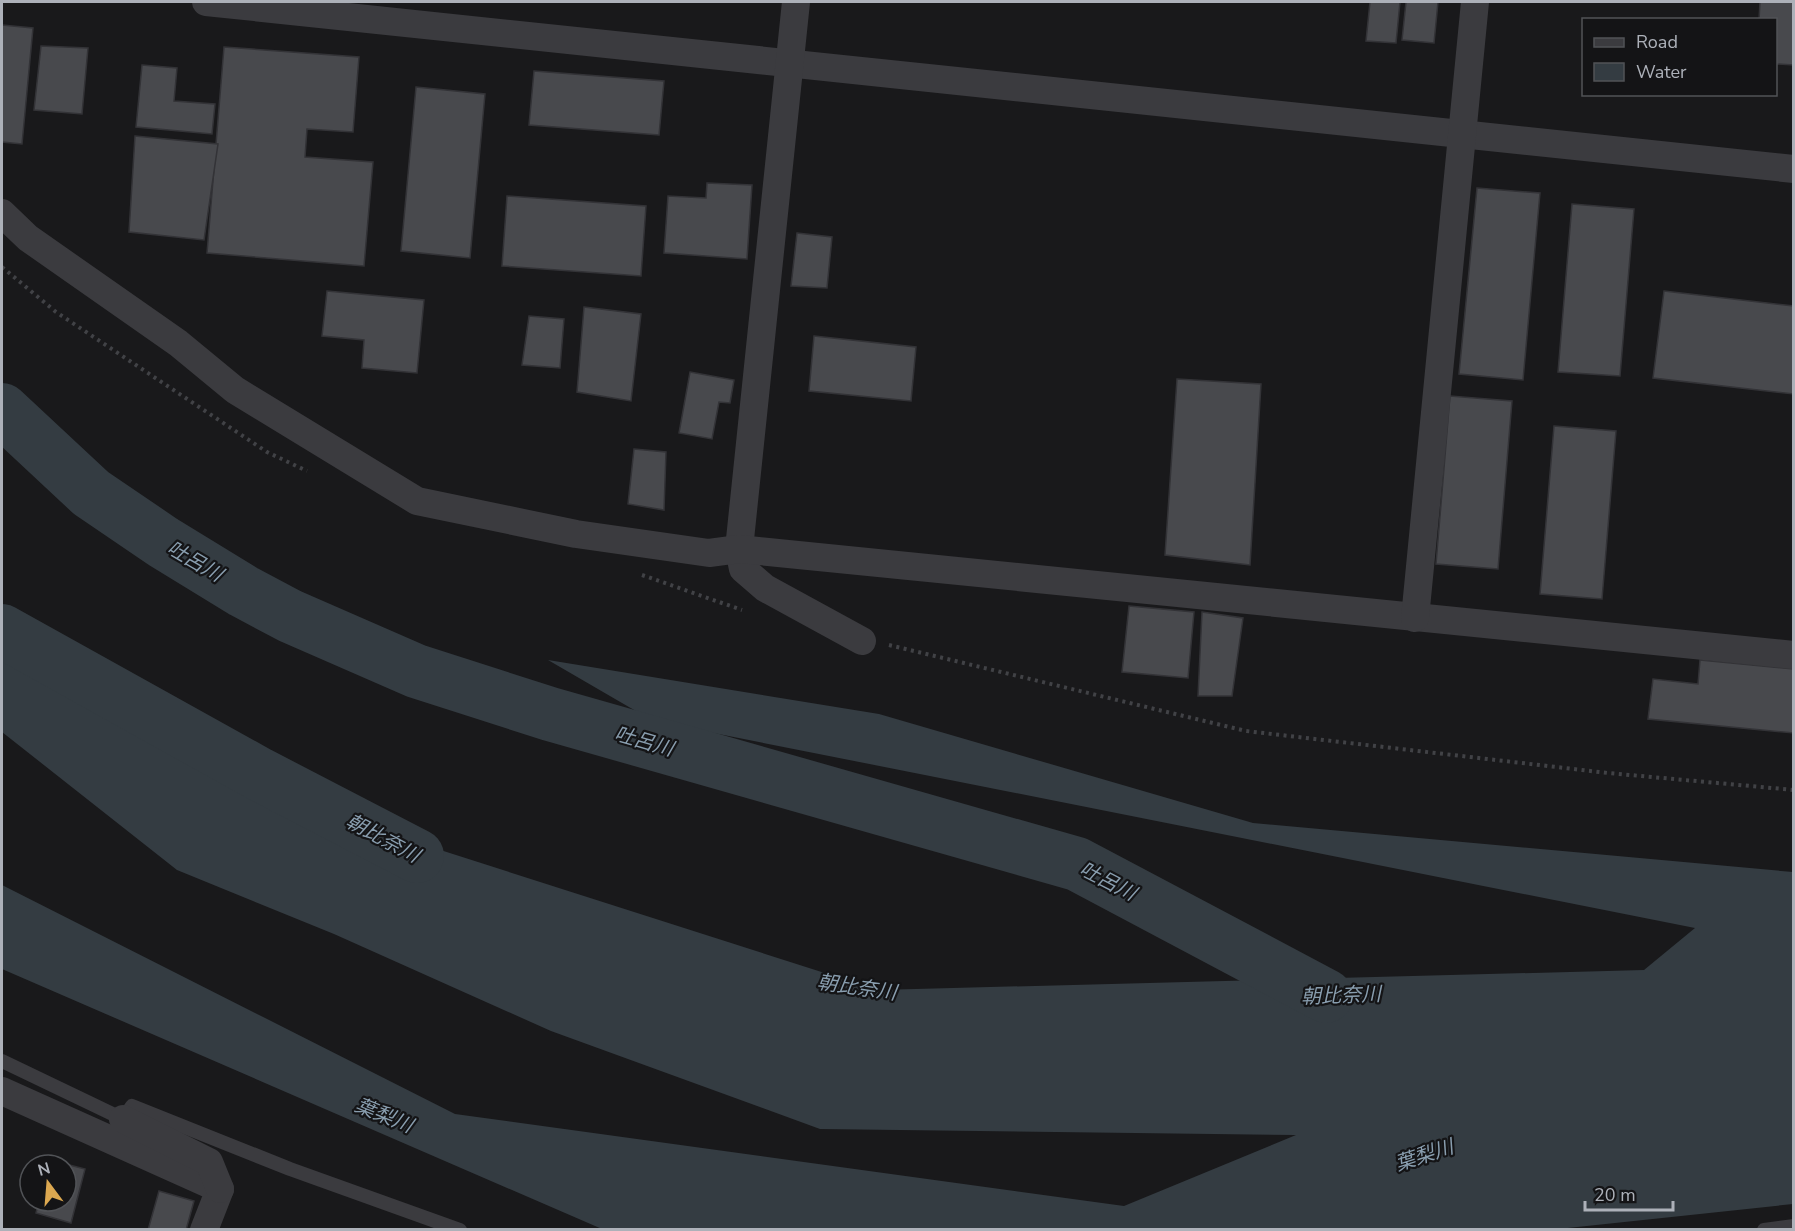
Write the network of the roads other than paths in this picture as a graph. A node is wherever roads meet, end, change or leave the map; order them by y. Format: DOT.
graph roads {
  1 [pos="206,2"];
  2 [pos="796,2"];
  3 [pos="1475,2"];
  4 [pos="791,62"];
  5 [pos="1462,134"];
  6 [pos="1794,169"];
  7 [pos="2,213"];
  8 [pos="739,549"];
  9 [pos="1415,618"];
  10 [pos="862,641"];
  11 [pos="1794,655"];
  12 [pos="2,1061"];
  13 [pos="2,1091"];
  14 [pos="123,1119"];
  15 [pos="219,1189"];
  16 [pos="1794,1226"];
  17 [pos="204,1230"];
  18 [pos="460,1230"];
  19 [pos="1764,1230"];
  1 -- 4 [label="street"];
  2 -- 4 [label="street"];
  3 -- 5 [label="street"];
  4 -- 5 [label="street"];
  4 -- 8 [label="street"];
  5 -- 6 [label="street"];
  5 -- 9 [label="street"];
  7 -- 8 [label="street"];
  8 -- 9 [label="street"];
  8 -- 10 [label="street"];
  9 -- 11 [label="street"];
  12 -- 14 [label="lane"];
  13 -- 15 [label="street"];
  14 -- 15 [label="street"];
  14 -- 18 [label="lane"];
  15 -- 17 [label="street"];
  16 -- 19 [label="lane"];
}
